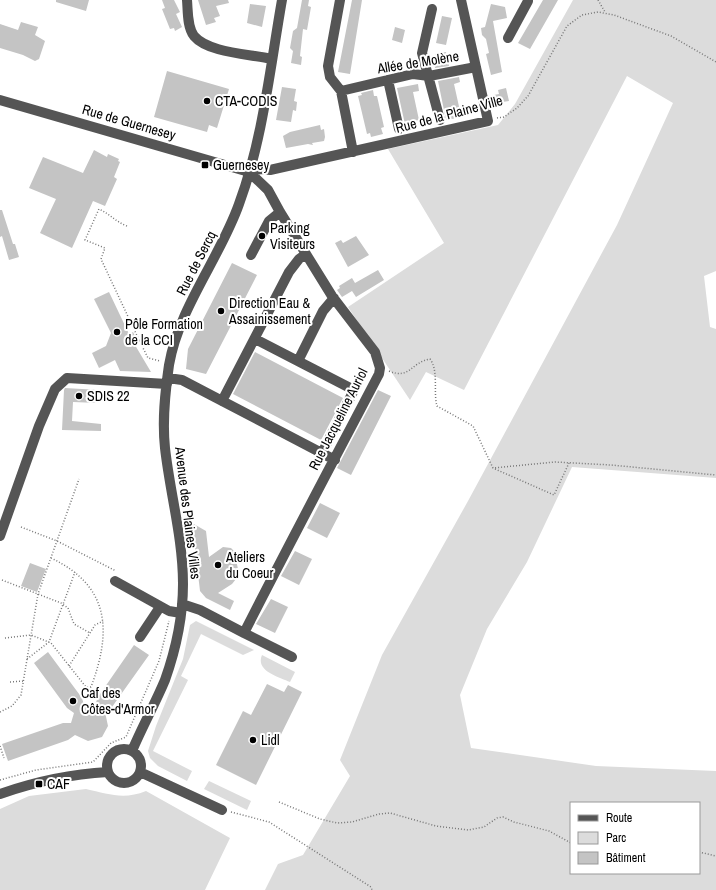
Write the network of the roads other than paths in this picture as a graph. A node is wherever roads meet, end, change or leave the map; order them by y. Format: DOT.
graph roads {
  1 [pos="187,0"];
  2 [pos="282,0"];
  3 [pos="340,0"];
  4 [pos="462,0"];
  5 [pos="527,0"];
  6 [pos="432,10"];
  7 [pos="508,38"];
  8 [pos="271,59"];
  9 [pos="476,67"];
  10 [pos="429,76"];
  11 [pos="388,80"];
  12 [pos="341,91"];
  13 [pos="0,100"];
  14 [pos="440,120"];
  15 [pos="399,129"];
  16 [pos="353,152"];
  17 [pos="249,172"];
  18 [pos="280,212"];
  19 [pos="306,254"];
  20 [pos="252,255"];
  21 [pos="334,298"];
  22 [pos="255,339"];
  23 [pos="298,361"];
  24 [pos="167,381"];
  25 [pos="222,401"];
  26 [pos="165,438"];
  27 [pos="322,453"];
  28 [pos="335,460"];
  29 [pos="0,536"];
  30 [pos="116,576"];
  31 [pos="160,607"];
  32 [pos="178,609"];
  33 [pos="244,633"];
  34 [pos="140,637"];
  35 [pos="292,657"];
  36 [pos="132,751"];
  37 [pos="108,772"];
  38 [pos="140,772"];
  39 [pos="0,794"];
  40 [pos="222,810"];
  1 -- 8 [label="street"];
  2 -- 8 [label="street, Rue de Sercq"];
  3 -- 12 [label="street"];
  4 -- 9 [label="street"];
  5 -- 7 [label="street"];
  6 -- 10 [label="street"];
  8 -- 17 [label="street, Rue de Sercq"];
  9 -- 10 [label="street, Allée de Molène"];
  9 -- 16 [label="street, Rue de la Plaine Ville"];
  10 -- 11 [label="street, Allée de Molène"];
  10 -- 14 [label="street"];
  11 -- 12 [label="street, Allée de Molène"];
  11 -- 15 [label="street"];
  12 -- 16 [label="street"];
  13 -- 17 [label="street, Rue de Guernesey"];
  16 -- 17 [label="street, Rue de la Plaine Ville"];
  17 -- 18 [label="street, Rue Jacqueline Auriol"];
  17 -- 24 [label="street, Rue de Sercq"];
  18 -- 19 [label="street, Rue Jacqueline Auriol"];
  18 -- 20 [label="street"];
  19 -- 21 [label="street, Rue Jacqueline Auriol"];
  19 -- 22 [label="street"];
  21 -- 23 [label="street"];
  21 -- 28 [label="street, Rue Jacqueline Auriol"];
  22 -- 23 [label="street"];
  22 -- 25 [label="street"];
  23 -- 27 [label="street"];
  24 -- 25 [label="street"];
  24 -- 26 [label="street, Rue de Sercq"];
  24 -- 29 [label="street"];
  25 -- 27 [label="street"];
  26 -- 32 [label="street, Avenue des Plaines Villes"];
  27 -- 28 [label="street"];
  28 -- 33 [label="street, Rue Jacqueline Auriol"];
  30 -- 31 [label="street"];
  31 -- 32 [label="street"];
  31 -- 34 [label="street"];
  32 -- 33 [label="street"];
  32 -- 36 [label="street, Avenue des Plaines Villes"];
  33 -- 35 [label="street"];
  36 -- 37 [label="street"];
  36 -- 38 [label="street"];
  37 -- 38 [label="street"];
  37 -- 39 [label="street"];
  38 -- 40 [label="street"];
}
